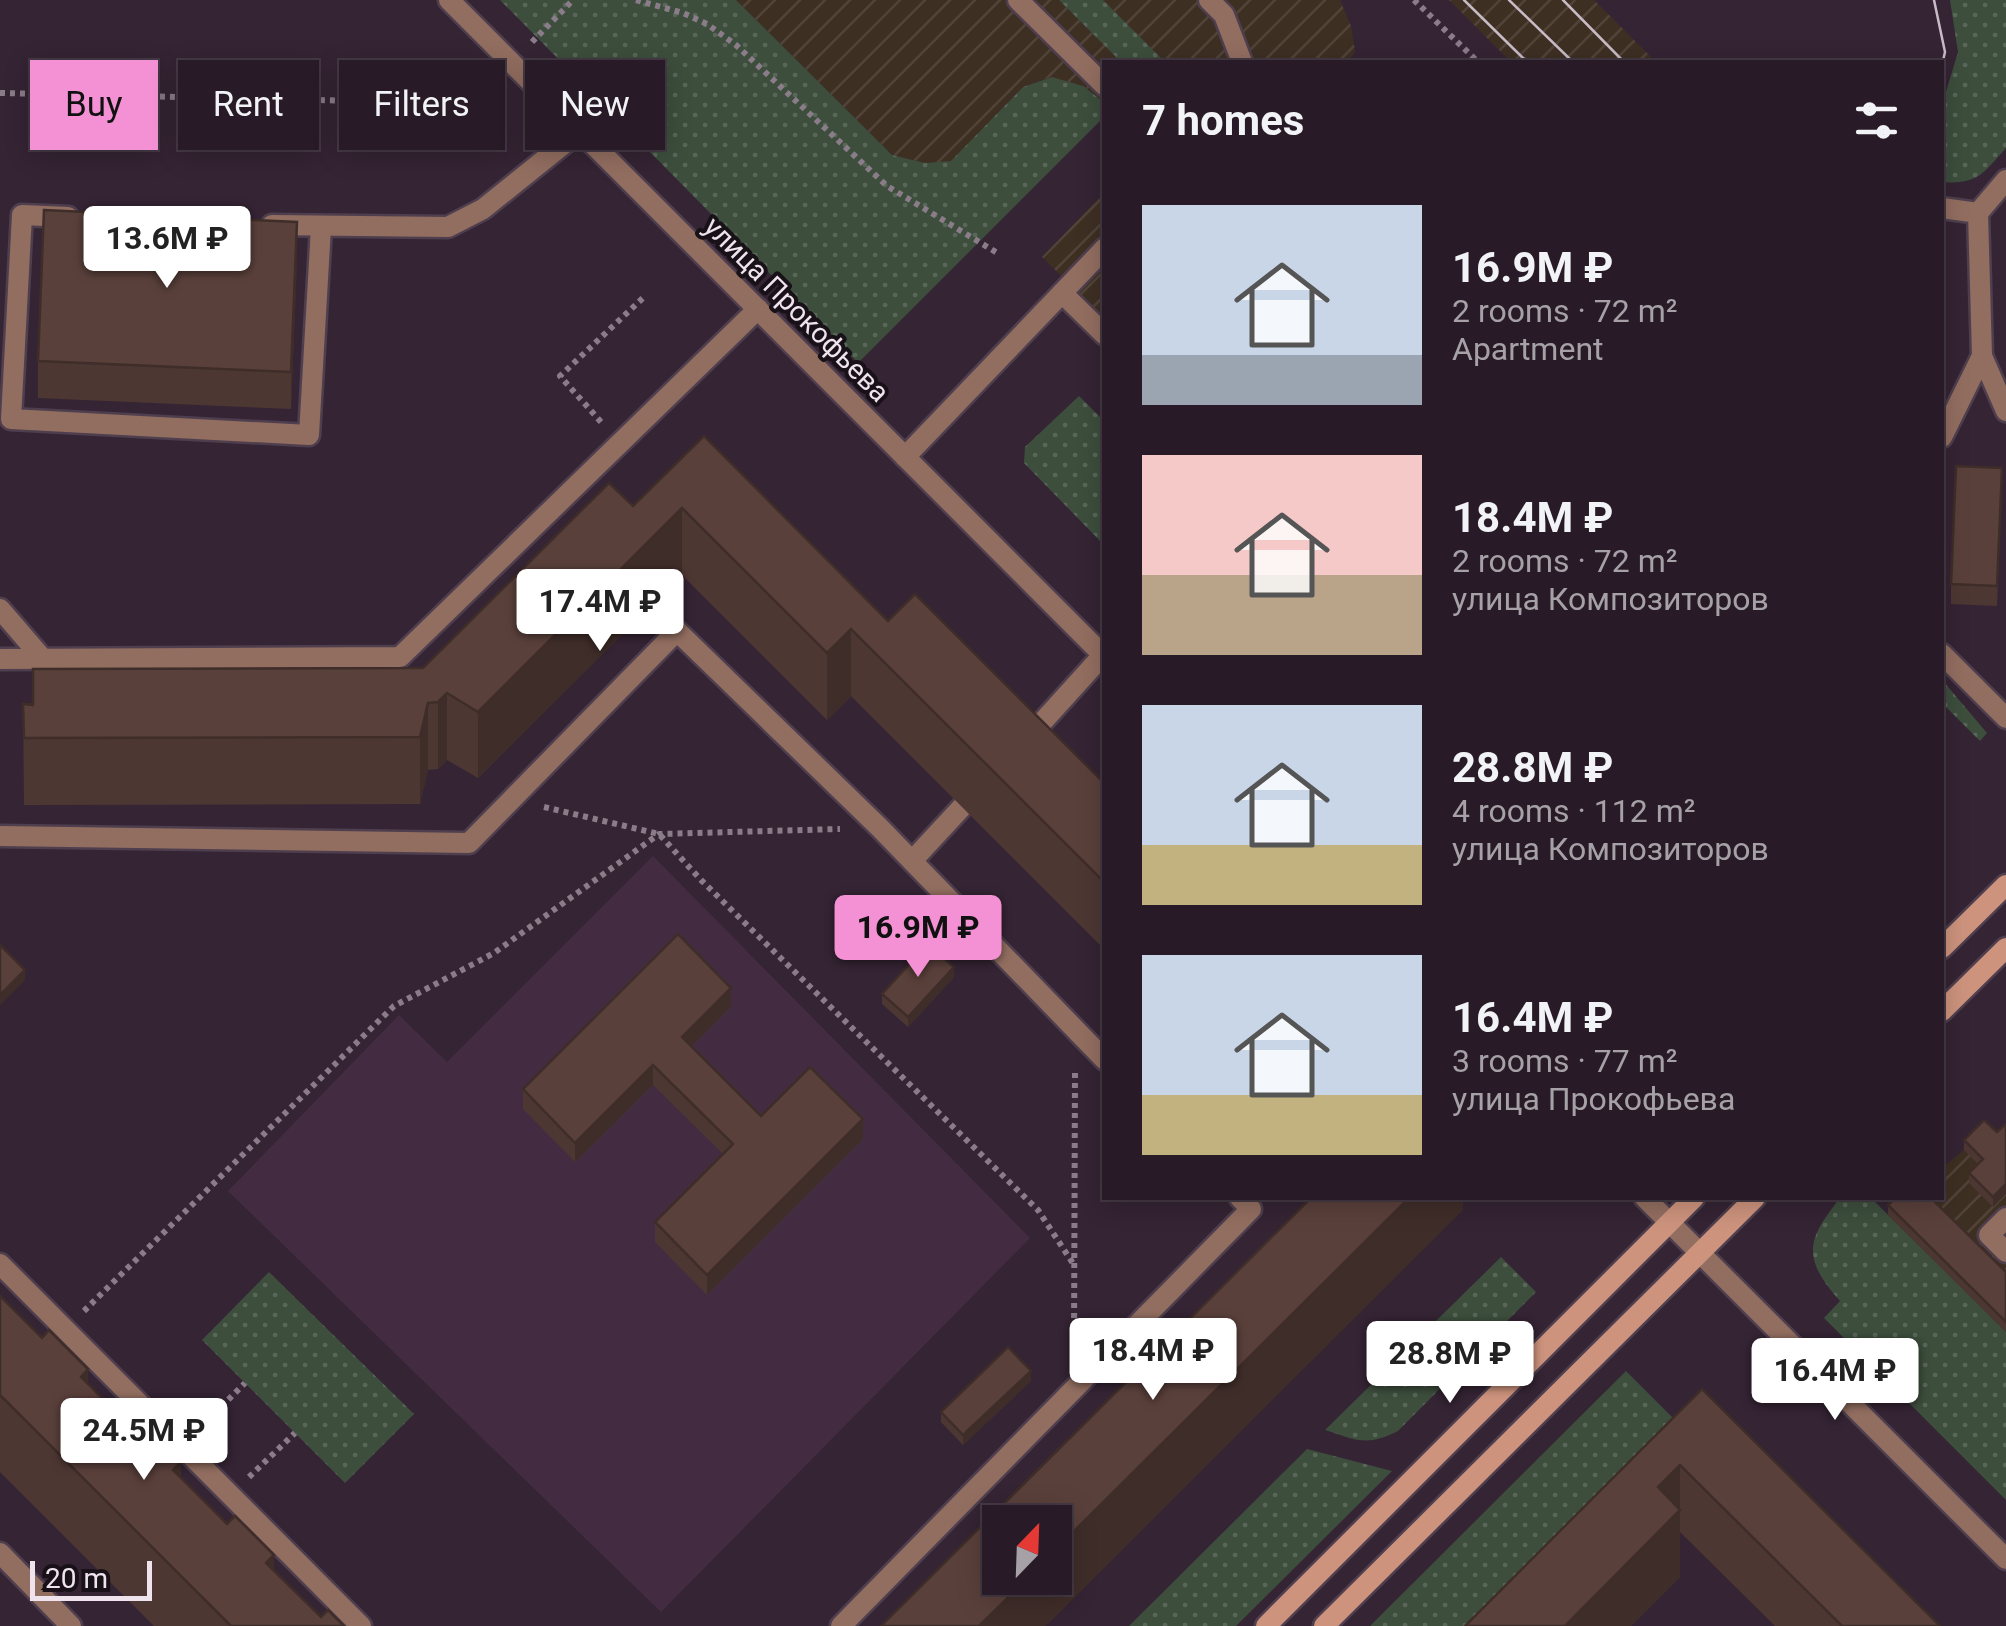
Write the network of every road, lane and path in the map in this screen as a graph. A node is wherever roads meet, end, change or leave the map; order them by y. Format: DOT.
graph roads {
  1 [pos="449,0"];
  2 [pos="573,0"];
  3 [pos="636,0"];
  4 [pos="1018,0"];
  5 [pos="1209,0"];
  6 [pos="1414,0"];
  7 [pos="1241,60"];
  8 [pos="1476,60"];
  9 [pos="511,62"];
  10 [pos="525,76"];
  11 [pos="1102,83"];
  12 [pos="0,93"];
  13 [pos="339,101"];
  14 [pos="557,150"];
  15 [pos="599,150"];
  16 [pos="2006,180"];
  17 [pos="1944,208"];
  18 [pos="1978,213"];
  19 [pos="82,217"];
  20 [pos="261,224"];
  21 [pos="321,226"];
  22 [pos="1102,251"];
  23 [pos="1000,254"];
  24 [pos="1062,293"];
  25 [pos="645,296"];
  26 [pos="758,309"];
  27 [pos="1102,332"];
  28 [pos="1982,356"];
  29 [pos="2006,411"];
  30 [pos="1944,433"];
  31 [pos="620,443"];
  32 [pos="905,457"];
  33 [pos="0,609"];
  34 [pos="1102,654"];
  35 [pos="1944,656"];
  36 [pos="1102,658"];
  37 [pos="0,659"];
  38 [pos="42,659"];
  39 [pos="2006,718"];
  40 [pos="1010,756"];
  41 [pos="514,800"];
  42 [pos="962,807"];
  43 [pos="880,828"];
  44 [pos="659,834"];
  45 [pos="0,836"];
  46 [pos="912,861"];
  47 [pos="2006,884"];
  48 [pos="1944,946"];
  49 [pos="2006,948"];
  50 [pos="1944,1009"];
  51 [pos="1075,1029"];
  52 [pos="1102,1057"];
  53 [pos="1242,1200"];
  54 [pos="1647,1200"];
  55 [pos="1692,1200"];
  56 [pos="1753,1200"];
  57 [pos="2006,1218"];
  58 [pos="1670,1222"];
  59 [pos="1700,1252"];
  60 [pos="2006,1252"];
  61 [pos="0,1264"];
  62 [pos="1074,1266"];
  63 [pos="65,1330"];
  64 [pos="245,1383"];
  65 [pos="1074,1388"];
  66 [pos="295,1433"];
  67 [pos="181,1446"];
  68 [pos="231,1495"];
  69 [pos="0,1554"];
  70 [pos="2006,1559"];
  71 [pos="71,1626"];
  72 [pos="362,1626"];
  73 [pos="841,1626"];
  74 [pos="1266,1626"];
  75 [pos="1324,1626"];
  1 -- 9 [label="street, улица Прокофьева"];
  2 -- 9 [label="path"];
  3 -- 23 [label="path"];
  4 -- 11 [label="street"];
  5 -- 7 [label="street"];
  6 -- 8 [label="path"];
  9 -- 10 [label="street, улица Прокофьева"];
  12 -- 13 [label="path"];
  14 -- 21 [label="street"];
  15 -- 26 [label="street, улица Прокофьева"];
  16 -- 18 [label="street"];
  17 -- 18 [label="street"];
  18 -- 28 [label="street"];
  19 -- 21 [label="street"];
  20 -- 21 [label="street"];
  22 -- 24 [label="street"];
  24 -- 27 [label="street"];
  24 -- 32 [label="street"];
  25 -- 31 [label="path"];
  26 -- 31 [label="street"];
  26 -- 32 [label="street, улица Прокофьева"];
  28 -- 29 [label="street"];
  28 -- 30 [label="street"];
  31 -- 38 [label="street"];
  32 -- 34 [label="street, улица Прокофьева"];
  33 -- 38 [label="street"];
  35 -- 39 [label="street"];
  36 -- 40 [label="street"];
  37 -- 38 [label="street"];
  41 -- 43 [label="street"];
  41 -- 44 [label="path"];
  41 -- 45 [label="street"];
  42 -- 46 [label="street"];
  43 -- 44 [label="path"];
  43 -- 46 [label="street"];
  44 -- 62 [label="path"];
  44 -- 63 [label="path"];
  46 -- 51 [label="street"];
  47 -- 48 [label="street"];
  49 -- 50 [label="street"];
  51 -- 52 [label="street"];
  51 -- 62 [label="path"];
  53 -- 65 [label="street"];
  54 -- 58 [label="street"];
  55 -- 58 [label="street"];
  56 -- 59 [label="street"];
  57 -- 60 [label="street"];
  58 -- 59 [label="street"];
  58 -- 74 [label="street"];
  59 -- 70 [label="street"];
  59 -- 75 [label="street"];
  61 -- 63 [label="street"];
  62 -- 65 [label="path"];
  63 -- 67 [label="street"];
  64 -- 67 [label="path"];
  65 -- 73 [label="street"];
  66 -- 68 [label="path"];
  67 -- 68 [label="street"];
  68 -- 72 [label="street"];
  69 -- 71 [label="street"];
}
